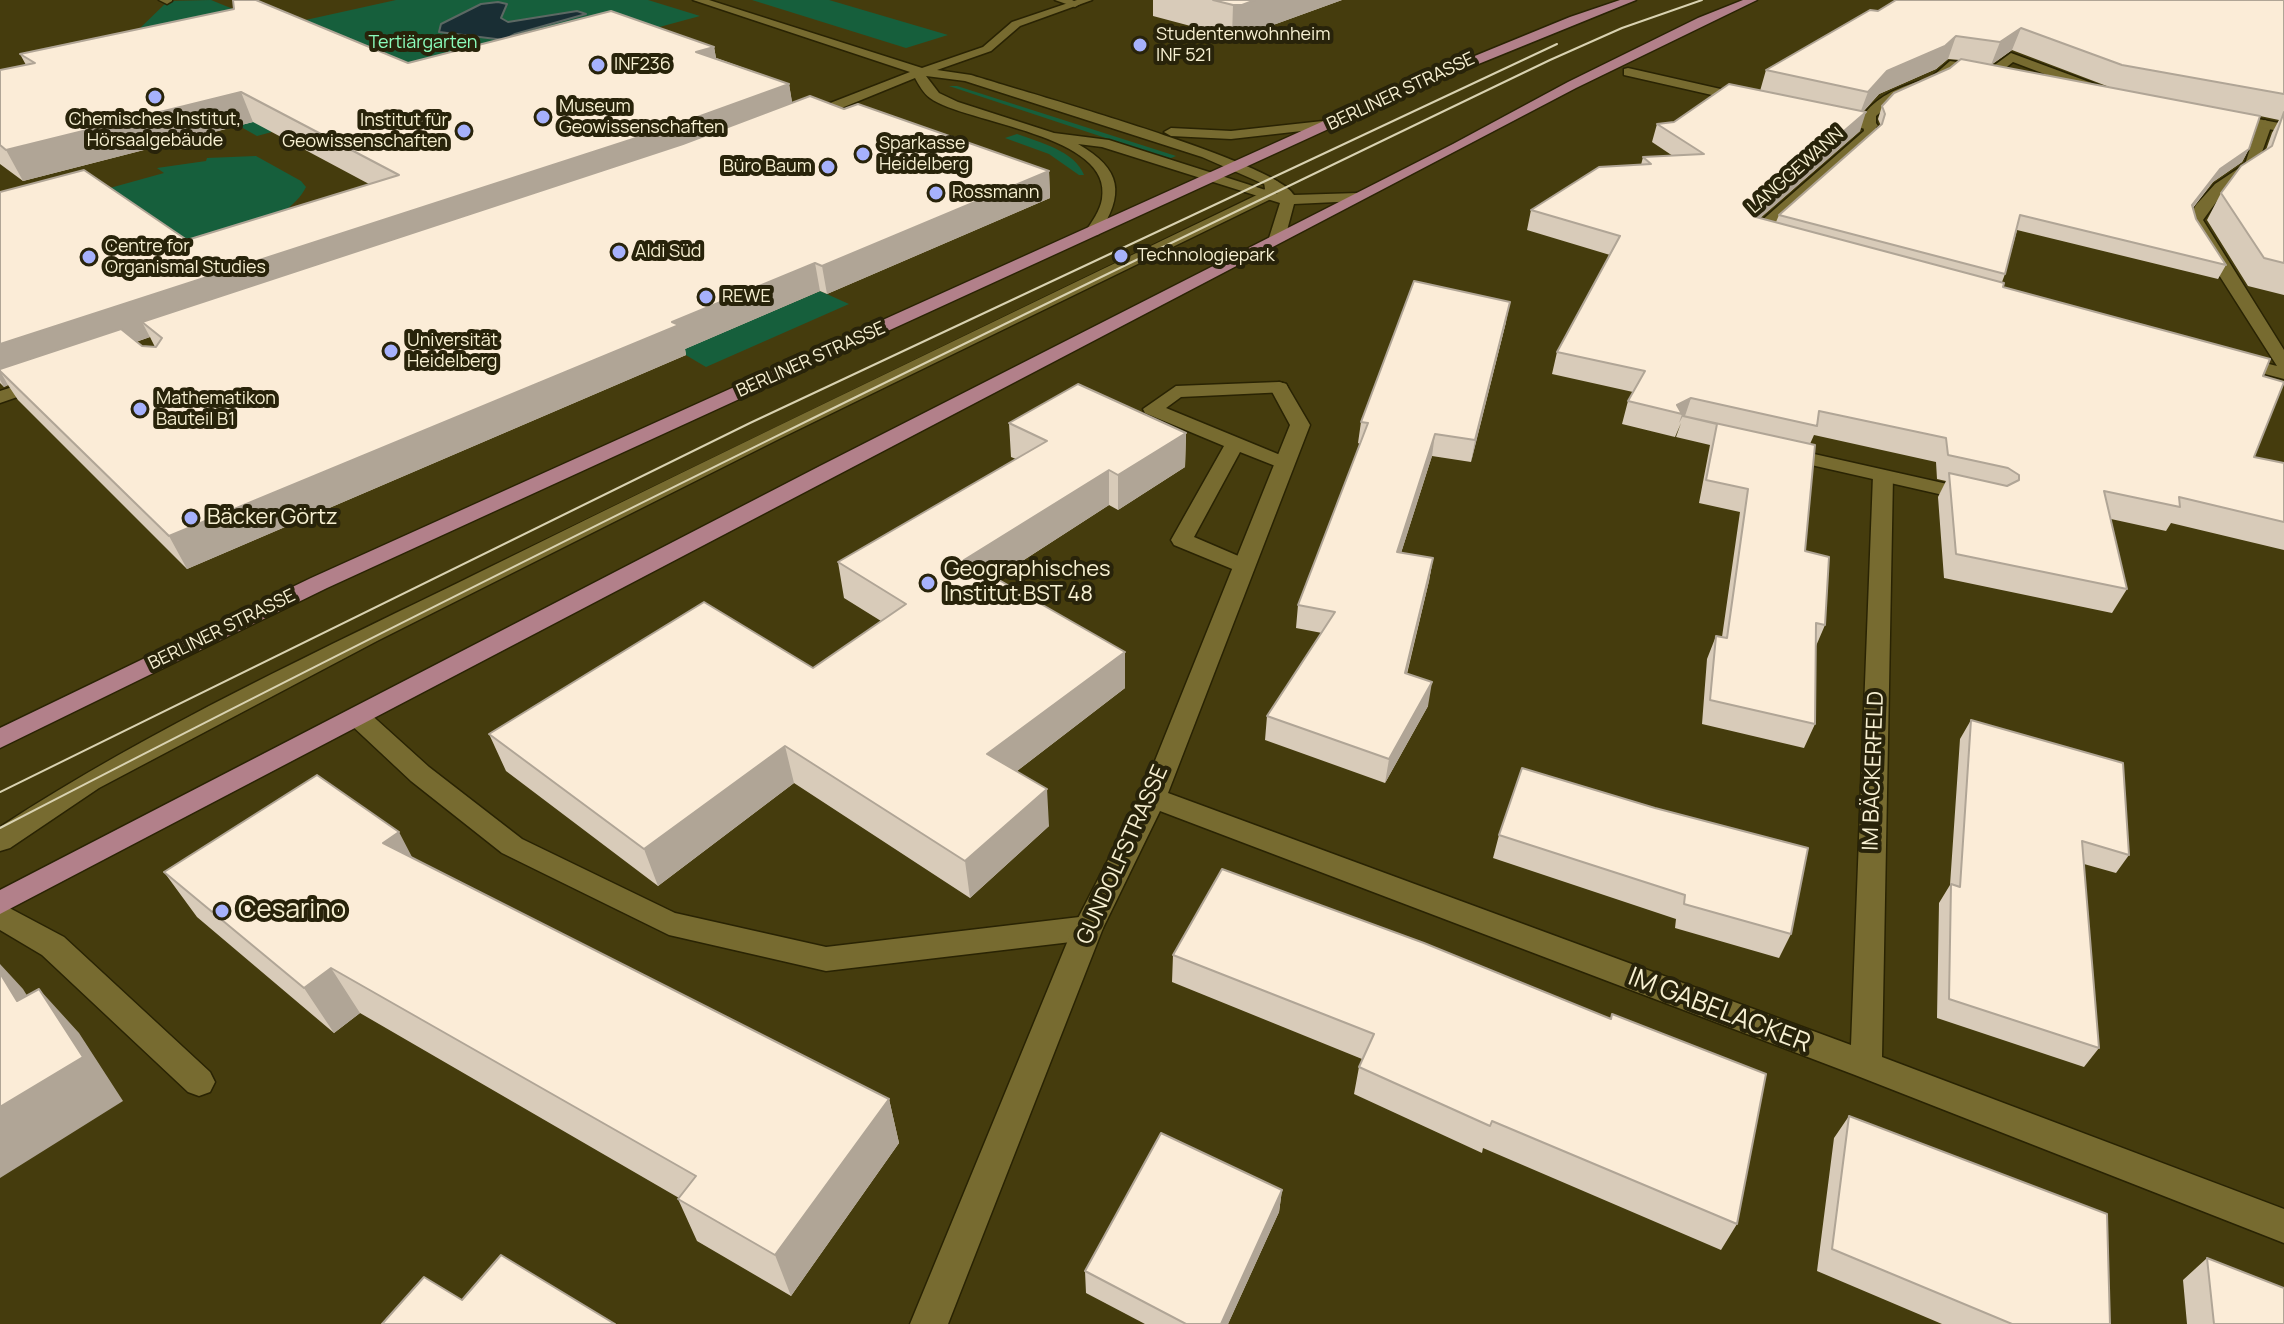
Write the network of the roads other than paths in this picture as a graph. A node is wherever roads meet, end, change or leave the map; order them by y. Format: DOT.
graph roads {
  1 [pos="698,0"];
  2 [pos="1060,0"];
  3 [pos="1631,0"];
  4 [pos="1752,0"];
  5 [pos="1081,2"];
  6 [pos="924,72"];
  7 [pos="1628,72"];
  8 [pos="2114,95"];
  9 [pos="1764,103"];
  10 [pos="1810,113"];
  11 [pos="2220,115"];
  12 [pos="796,122"];
  13 [pos="1332,124"];
  14 [pos="2265,124"];
  15 [pos="1116,126"];
  16 [pos="1871,126"];
  17 [pos="2284,128"];
  18 [pos="1050,136"];
  19 [pos="1239,167"];
  20 [pos="1214,179"];
  21 [pos="1268,189"];
  22 [pos="1358,197"];
  23 [pos="1288,200"];
  24 [pos="1093,232"];
  25 [pos="1277,238"];
  26 [pos="1787,241"];
  27 [pos="2224,358"];
  28 [pos="2284,364"];
  29 [pos="2284,374"];
  30 [pos="56,378"];
  31 [pos="0,397"];
  32 [pos="1234,445"];
  33 [pos="1760,448"];
  34 [pos="1283,463"];
  35 [pos="1883,476"];
  36 [pos="1996,501"];
  37 [pos="1242,566"];
  38 [pos="358,717"];
  39 [pos="0,739"];
  40 [pos="1153,798"];
  41 [pos="0,841"];
  42 [pos="0,903"];
  43 [pos="0,915"];
  44 [pos="1088,928"];
  45 [pos="1866,1065"];
  46 [pos="199,1082"];
  47 [pos="2284,1226"];
  48 [pos="929,1324"];
  1 -- 6 [label="street"];
  2 -- 5 [label="street"];
  3 -- 13 [label="main road, BERLINER STRASSE"];
  4 -- 22 [label="main road"];
  5 -- 6 [label="street"];
  6 -- 12 [label="street"];
  6 -- 15 [label="street"];
  6 -- 18 [label="street"];
  7 -- 9 [label="street"];
  8 -- 16 [label="street, LANGGEWANN"];
  10 -- 16 [label="street, LANGGEWANN"];
  11 -- 14 [label="street"];
  13 -- 15 [label="street"];
  13 -- 19 [label="main road, BERLINER STRASSE"];
  14 -- 17 [label="street"];
  14 -- 28 [label="street"];
  15 -- 19 [label="street"];
  16 -- 26 [label="street, LANGGEWANN"];
  18 -- 20 [label="street"];
  18 -- 24 [label="street"];
  19 -- 20 [label="main road, BERLINER STRASSE"];
  19 -- 21 [label="street"];
  20 -- 21 [label="street"];
  20 -- 24 [label="main road, BERLINER STRASSE"];
  21 -- 23 [label="street"];
  21 -- 41 [label="street"];
  22 -- 23 [label="street"];
  22 -- 25 [label="main road"];
  23 -- 25 [label="street"];
  24 -- 39 [label="main road, BERLINER STRASSE"];
  25 -- 38 [label="main road"];
  27 -- 29 [label="street"];
  30 -- 31 [label="street"];
  32 -- 34 [label="street"];
  32 -- 34 [label="street, GUNDOLFSTRASSE"];
  32 -- 37 [label="street"];
  33 -- 35 [label="street"];
  34 -- 37 [label="street, GUNDOLFSTRASSE"];
  35 -- 36 [label="street"];
  35 -- 45 [label="street, IM BÄCKERFELD"];
  37 -- 40 [label="street, GUNDOLFSTRASSE"];
  38 -- 42 [label="main road"];
  38 -- 44 [label="street"];
  40 -- 44 [label="street, GUNDOLFSTRASSE"];
  40 -- 45 [label="street, IM GABELACKER"];
  43 -- 46 [label="street"];
  44 -- 48 [label="street, GUNDOLFSTRASSE"];
  45 -- 47 [label="street, IM GABELACKER"];
}
